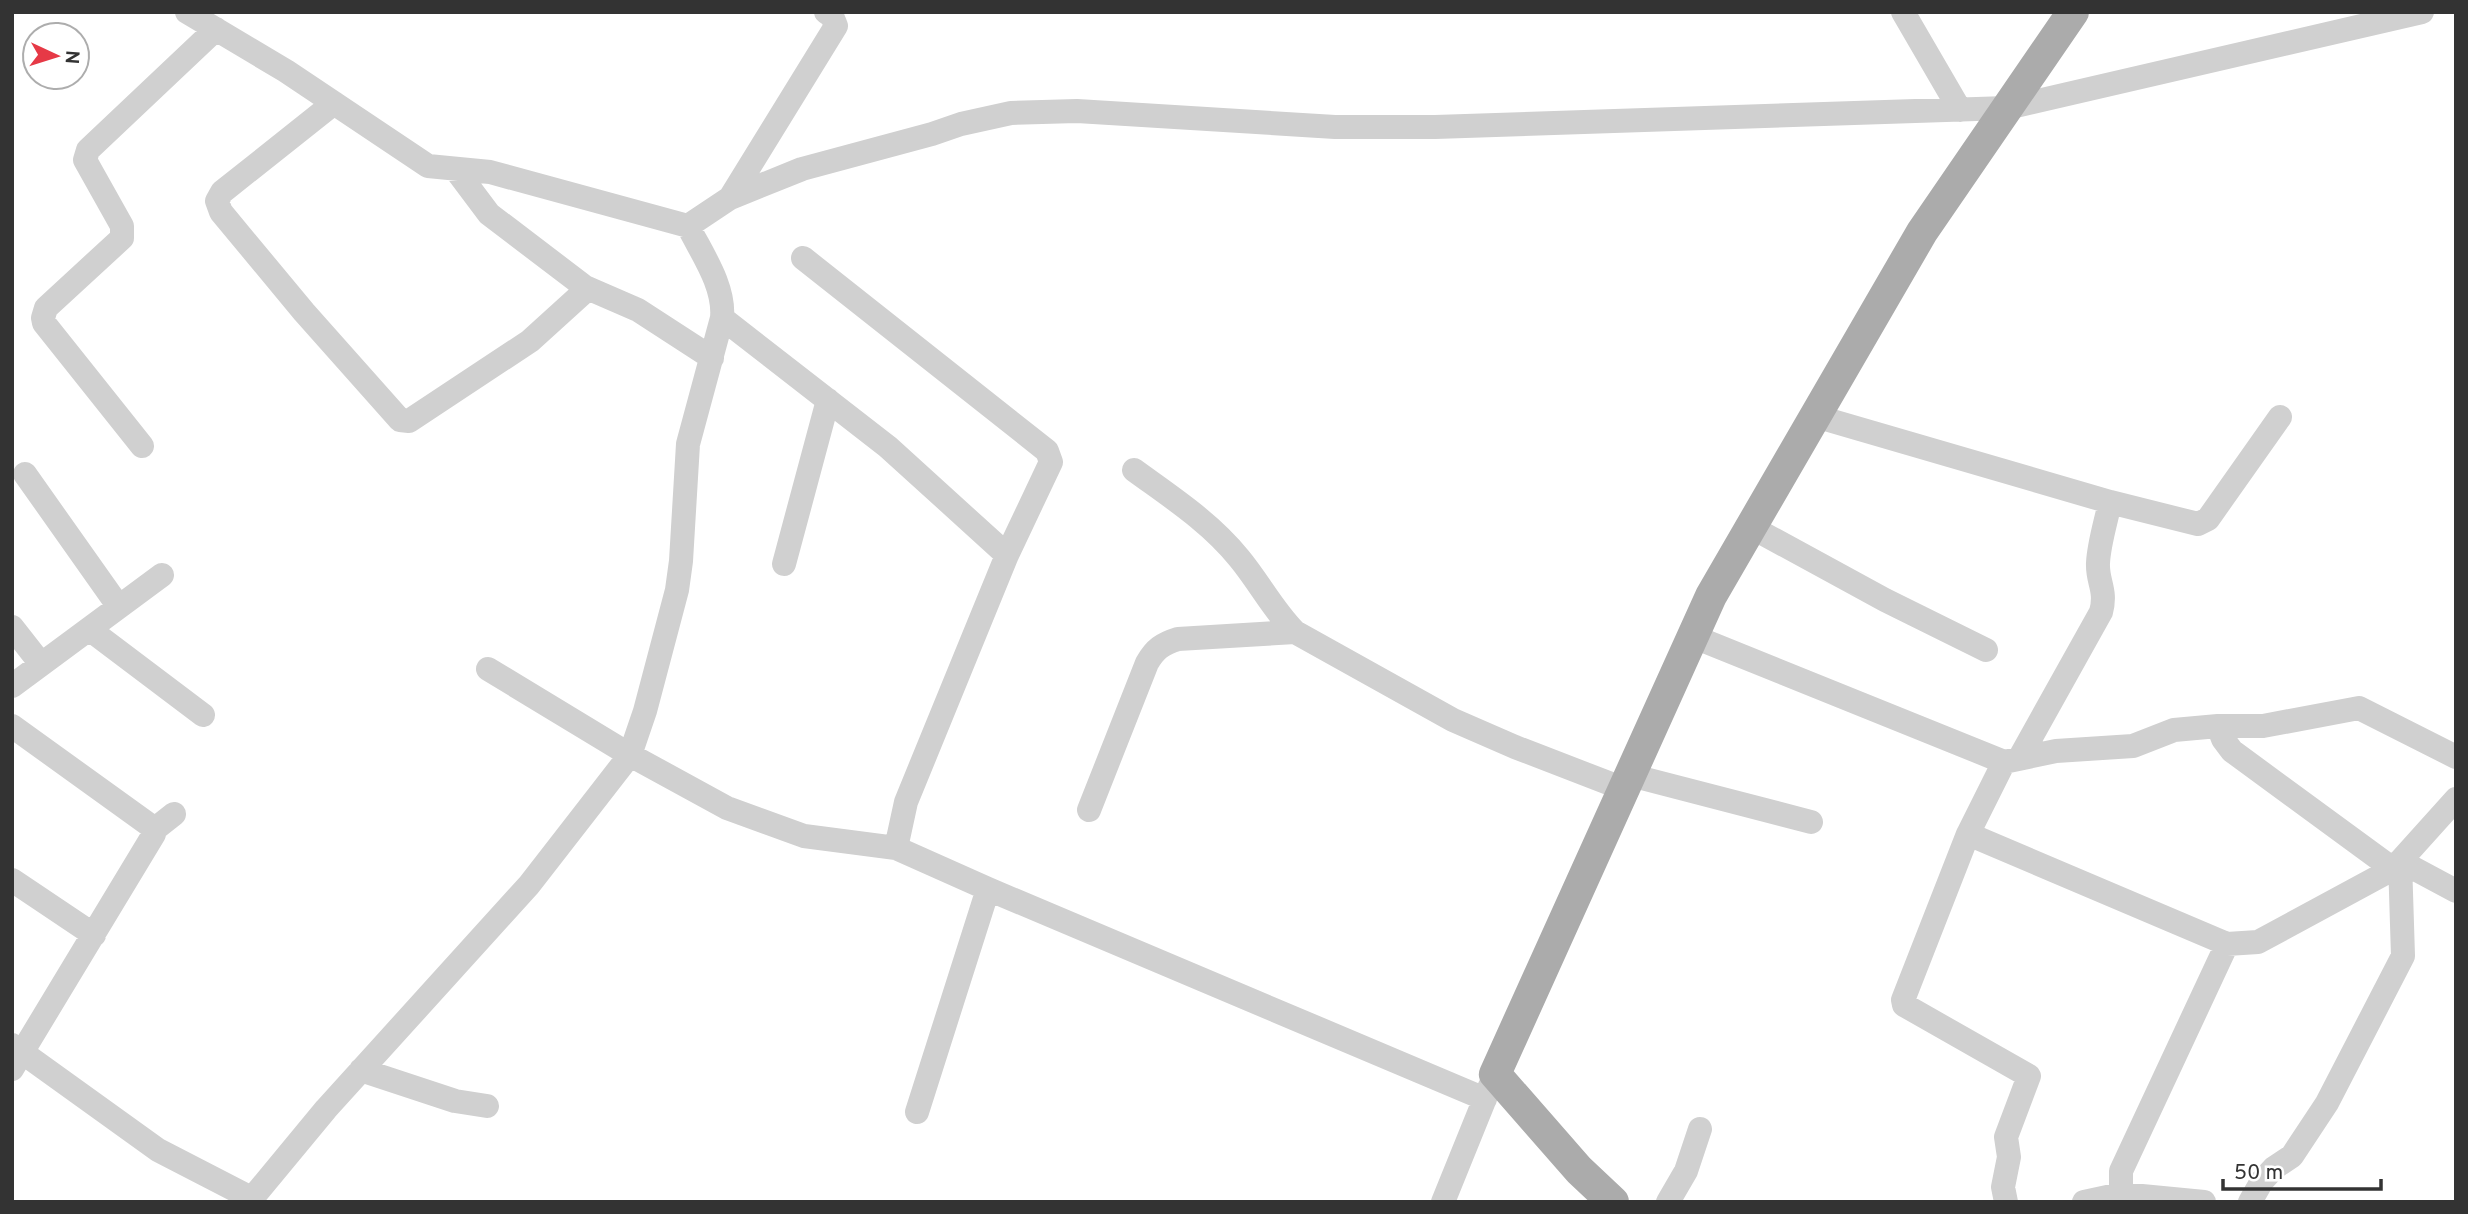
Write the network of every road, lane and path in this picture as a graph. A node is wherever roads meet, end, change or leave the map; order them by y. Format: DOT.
graph roads {
  1 [pos="187,12"];
  2 [pos="826,12"];
  3 [pos="1903,12"];
  4 [pos="2073,12"];
  5 [pos="2422,12"];
  6 [pos="216,29"];
  7 [pos="334,103"];
  8 [pos="2007,108"];
  9 [pos="1960,110"];
  10 [pos="456,170"];
  11 [pos="730,198"];
  12 [pos="688,226"];
  13 [pos="803,258"];
  14 [pos="585,287"];
  15 [pos="722,318"];
  16 [pos="712,358"];
  17 [pos="828,400"];
  18 [pos="1815,416"];
  19 [pos="2280,417"];
  20 [pos="142,446"];
  21 [pos="1134,470"];
  22 [pos="26,474"];
  23 [pos="2110,502"];
  24 [pos="1751,527"];
  25 [pos="1007,555"];
  26 [pos="784,564"];
  27 [pos="162,575"];
  28 [pos="119,607"];
  29 [pos="12,627"];
  30 [pos="89,629"];
  31 [pos="1295,632"];
  32 [pos="1692,636"];
  33 [pos="1986,649"];
  34 [pos="41,664"];
  35 [pos="488,669"];
  36 [pos="12,686"];
  37 [pos="203,715"];
  38 [pos="12,726"];
  39 [pos="2218,726"];
  40 [pos="630,755"];
  41 [pos="2456,757"];
  42 [pos="2011,760"];
  43 [pos="1627,782"];
  44 [pos="2456,799"];
  45 [pos="1089,810"];
  46 [pos="174,814"];
  47 [pos="1811,822"];
  48 [pos="155,829"];
  49 [pos="1968,834"];
  50 [pos="896,848"];
  51 [pos="2397,865"];
  52 [pos="12,880"];
  53 [pos="988,890"];
  54 [pos="2456,891"];
  55 [pos="93,935"];
  56 [pos="2227,944"];
  57 [pos="16,1056"];
  58 [pos="361,1070"];
  59 [pos="1490,1086"];
  60 [pos="487,1107"];
  61 [pos="917,1112"];
  62 [pos="1700,1129"];
  63 [pos="2121,1194"];
  64 [pos="256,1199"];
  65 [pos="1443,1202"];
  66 [pos="1613,1202"];
  67 [pos="1668,1202"];
  68 [pos="2006,1202"];
  69 [pos="2084,1202"];
  70 [pos="2204,1202"];
  71 [pos="2250,1202"];
  1 -- 6 [label="street"];
  2 -- 11 [label="street"];
  3 -- 9 [label="street"];
  4 -- 8 [label="main road"];
  5 -- 8 [label="street"];
  6 -- 7 [label="street"];
  6 -- 20 [label="street"];
  7 -- 10 [label="street"];
  7 -- 14 [label="street"];
  8 -- 9 [label="street"];
  8 -- 18 [label="main road"];
  9 -- 11 [label="street"];
  10 -- 12 [label="street"];
  10 -- 14 [label="street"];
  11 -- 12 [label="street"];
  12 -- 15 [label="street"];
  13 -- 25 [label="street"];
  14 -- 16 [label="street"];
  15 -- 16 [label="street"];
  15 -- 17 [label="street"];
  16 -- 40 [label="street"];
  17 -- 25 [label="street"];
  17 -- 26 [label="street"];
  18 -- 23 [label="street"];
  18 -- 24 [label="main road"];
  19 -- 23 [label="street"];
  21 -- 31 [label="street"];
  22 -- 28 [label="street"];
  23 -- 42 [label="street"];
  24 -- 32 [label="main road"];
  24 -- 33 [label="street"];
  25 -- 50 [label="street"];
  27 -- 28 [label="street"];
  28 -- 30 [label="street"];
  29 -- 34 [label="street"];
  30 -- 34 [label="street"];
  30 -- 37 [label="street"];
  31 -- 43 [label="street"];
  31 -- 45 [label="street"];
  32 -- 42 [label="street"];
  32 -- 43 [label="main road"];
  34 -- 36 [label="street"];
  35 -- 40 [label="street"];
  38 -- 48 [label="street"];
  39 -- 41 [label="street"];
  39 -- 42 [label="street"];
  39 -- 51 [label="street"];
  40 -- 50 [label="street"];
  40 -- 58 [label="street"];
  42 -- 49 [label="street"];
  43 -- 47 [label="street"];
  43 -- 59 [label="main road"];
  44 -- 51 [label="street"];
  46 -- 48 [label="street"];
  48 -- 55 [label="street"];
  49 -- 56 [label="street"];
  49 -- 68 [label="street"];
  50 -- 53 [label="street"];
  51 -- 54 [label="street"];
  51 -- 56 [label="street"];
  51 -- 71 [label="street"];
  52 -- 55 [label="street"];
  53 -- 59 [label="street"];
  53 -- 61 [label="street"];
  55 -- 57 [label="street"];
  56 -- 63 [label="street"];
  57 -- 64 [label="street"];
  58 -- 60 [label="street"];
  58 -- 64 [label="street"];
  59 -- 65 [label="street"];
  59 -- 66 [label="main road"];
  62 -- 67 [label="street"];
  63 -- 69 [label="street"];
  63 -- 70 [label="street"];
}
